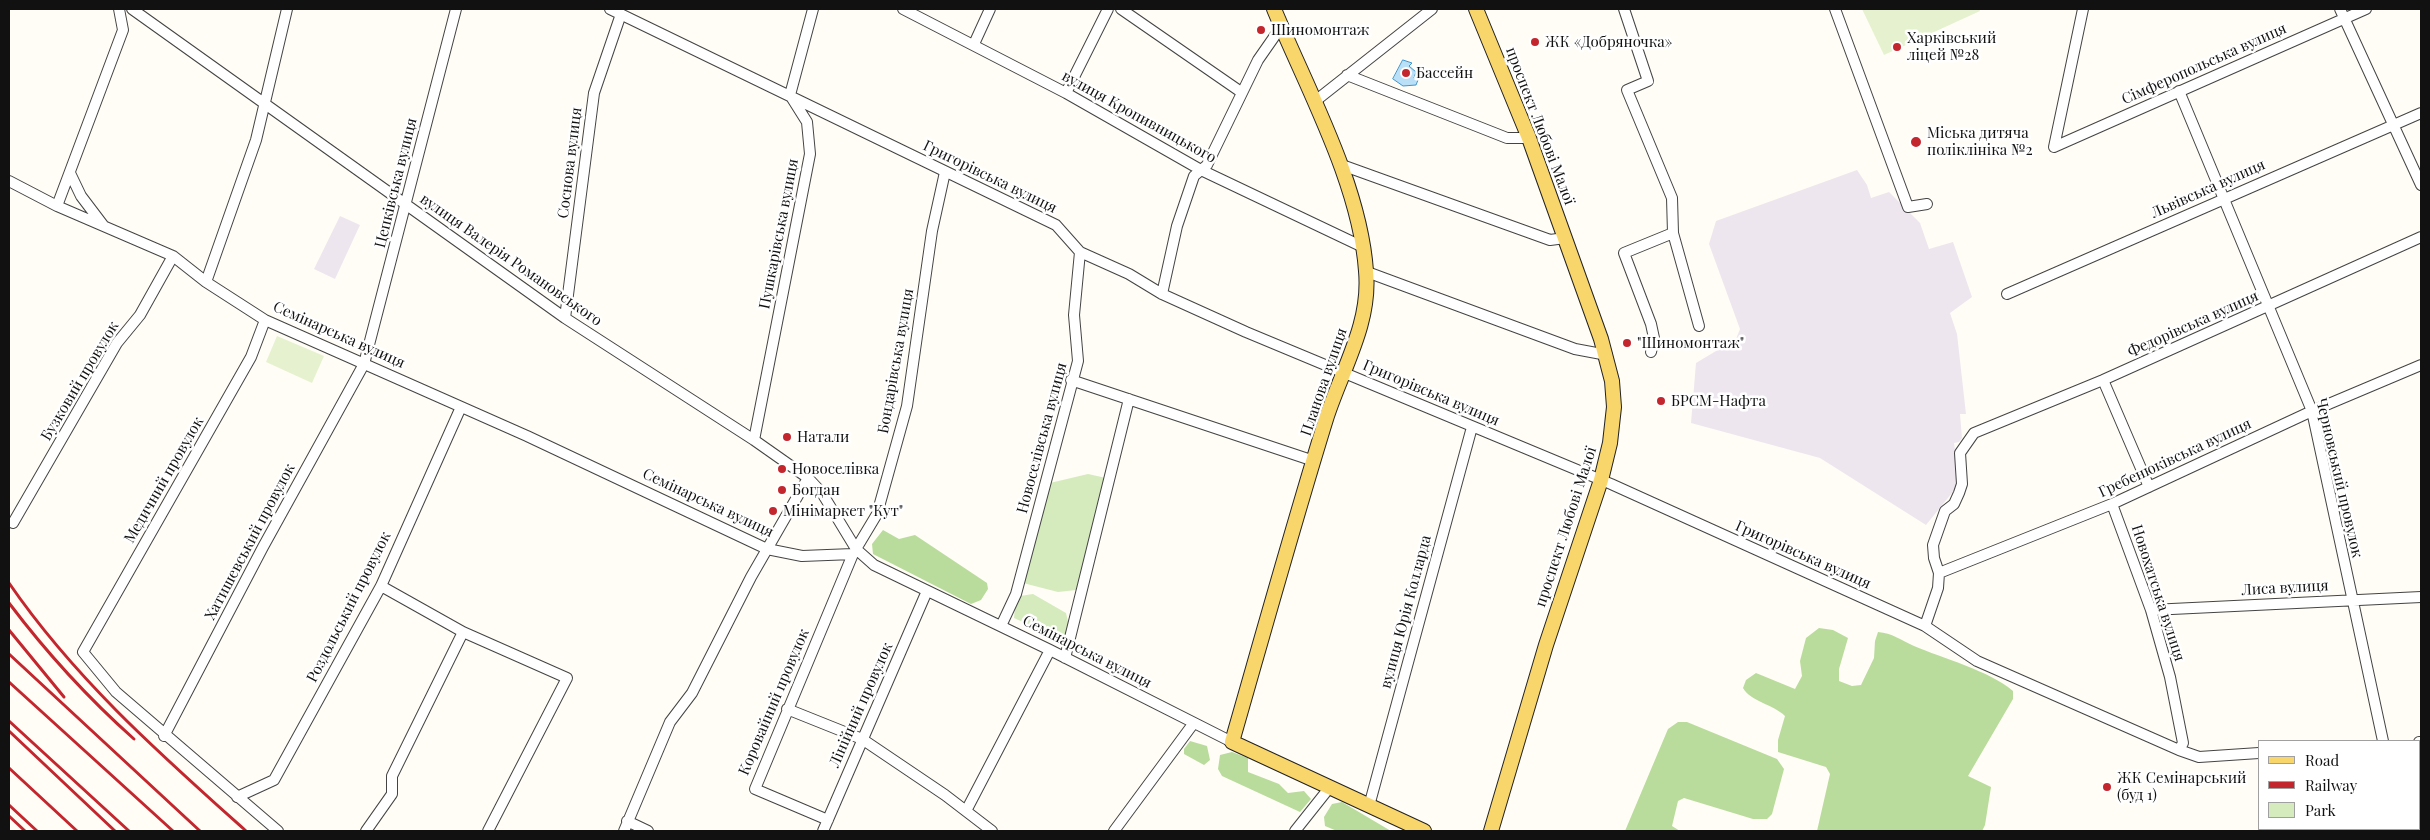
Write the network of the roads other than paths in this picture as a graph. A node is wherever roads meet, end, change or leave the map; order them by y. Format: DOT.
graph roads {
  1 [pos="119,9"];
  2 [pos="132,9"];
  3 [pos="286,9"];
  4 [pos="456,9"];
  5 [pos="610,9"];
  6 [pos="813,9"];
  7 [pos="903,9"];
  8 [pos="990,9"];
  9 [pos="1108,9"];
  10 [pos="1121,9"];
  11 [pos="1274,9"];
  12 [pos="1432,9"];
  13 [pos="1476,9"];
  14 [pos="1624,9"];
  15 [pos="1835,9"];
  16 [pos="2083,9"];
  17 [pos="2366,9"];
  18 [pos="621,14"];
  19 [pos="2342,14"];
  20 [pos="1282,27"];
  21 [pos="974,44"];
  22 [pos="1347,75"];
  23 [pos="2179,91"];
  24 [pos="1241,92"];
  25 [pos="1066,93"];
  26 [pos="790,95"];
  27 [pos="1314,102"];
  28 [pos="265,104"];
  29 [pos="2421,113"];
  30 [pos="2394,126"];
  31 [pos="1529,138"];
  32 [pos="1339,164"];
  33 [pos="1201,170"];
  34 [pos="945,172"];
  35 [pos="70,173"];
  36 [pos="9,181"];
  37 [pos="2421,185"];
  38 [pos="2224,198"];
  39 [pos="406,204"];
  40 [pos="1927,204"];
  41 [pos="57,206"];
  42 [pos="104,226"];
  43 [pos="1673,233"];
  44 [pos="2421,237"];
  45 [pos="1565,238"];
  46 [pos="1363,246"];
  47 [pos="1080,252"];
  48 [pos="173,256"];
  49 [pos="1367,272"];
  50 [pos="206,282"];
  51 [pos="1162,294"];
  52 [pos="2007,294"];
  53 [pos="2269,307"];
  54 [pos="565,318"];
  55 [pos="265,320"];
  56 [pos="1699,326"];
  57 [pos="1651,352"];
  58 [pos="1607,355"];
  59 [pos="364,364"];
  60 [pos="2421,365"];
  61 [pos="1343,373"];
  62 [pos="1071,380"];
  63 [pos="2103,380"];
  64 [pos="1129,399"];
  65 [pos="461,407"];
  66 [pos="2312,411"];
  67 [pos="1472,427"];
  68 [pos="754,440"];
  69 [pos="1314,460"];
  70 [pos="808,478"];
  71 [pos="1601,480"];
  72 [pos="2149,487"];
  73 [pos="2112,504"];
  74 [pos="13,523"];
  75 [pos="767,549"];
  76 [pos="854,551"];
  77 [pos="1939,574"];
  78 [pos="381,586"];
  79 [pos="927,591"];
  80 [pos="2421,597"];
  81 [pos="2351,600"];
  82 [pos="2151,610"];
  83 [pos="1001,626"];
  84 [pos="1925,626"];
  85 [pos="463,632"];
  86 [pos="1050,650"];
  87 [pos="1065,658"];
  88 [pos="787,709"];
  89 [pos="1193,724"];
  90 [pos="164,736"];
  91 [pos="862,739"];
  92 [pos="2383,740"];
  93 [pos="1232,742"];
  94 [pos="2179,750"];
  95 [pos="2258,753"];
  96 [pos="1330,787"];
  97 [pos="237,797"];
  98 [pos="1369,806"];
  99 [pos="966,811"];
  100 [pos="828,820"];
  101 [pos="626,826"];
  102 [pos="278,831"];
  103 [pos="366,831"];
  104 [pos="488,831"];
  105 [pos="648,831"];
  106 [pos="823,831"];
  107 [pos="992,831"];
  108 [pos="1114,831"];
  109 [pos="1295,831"];
  110 [pos="1424,831"];
  111 [pos="1491,831"];
  1 -- 35 [label="street"];
  2 -- 28 [label="street, вулиця Валерія Романовського"];
  3 -- 28 [label="street"];
  4 -- 39 [label="street, Цепківська вулиця"];
  5 -- 18 [label="street, Григорівська вулиця"];
  6 -- 26 [label="street"];
  7 -- 21 [label="street, вулиця Кропивницького"];
  8 -- 21 [label="street"];
  9 -- 25 [label="street"];
  10 -- 24 [label="street"];
  11 -- 20 [label="main road, Планова вулиця"];
  12 -- 22 [label="street"];
  13 -- 31 [label="main road, проспект Любові Малої"];
  14 -- 43 [label="street"];
  15 -- 40 [label="street"];
  16 -- 23 [label="street, Сімферопольська вулиця"];
  17 -- 19 [label="street, Сімферопольська вулиця"];
  18 -- 26 [label="street, Григорівська вулиця"];
  18 -- 54 [label="street, Соснова вулиця"];
  19 -- 23 [label="street, Сімферопольська вулиця"];
  19 -- 30 [label="street"];
  20 -- 24 [label="street"];
  20 -- 27 [label="main road, Планова вулиця"];
  21 -- 25 [label="street, вулиця Кропивницького"];
  22 -- 27 [label="street"];
  22 -- 31 [label="street"];
  23 -- 38 [label="street, Черновський провулок"];
  24 -- 33 [label="street"];
  25 -- 33 [label="street, вулиця Кропивницького"];
  26 -- 34 [label="street, Григорівська вулиця"];
  26 -- 68 [label="street, Пушкарівська вулиця"];
  27 -- 32 [label="main road, Планова вулиця"];
  28 -- 39 [label="street, вулиця Валерія Романовського"];
  28 -- 50 [label="street"];
  29 -- 30 [label="street, Львівська вулиця"];
  30 -- 37 [label="street"];
  30 -- 38 [label="street, Львівська вулиця"];
  31 -- 45 [label="main road, проспект Любові Малої"];
  32 -- 45 [label="street"];
  32 -- 46 [label="main road, Планова вулиця"];
  33 -- 46 [label="street, вулиця Кропивницького"];
  33 -- 51 [label="street"];
  34 -- 47 [label="street, Григорівська вулиця"];
  34 -- 76 [label="street, Бондарівська вулиця"];
  35 -- 41 [label="street"];
  35 -- 42 [label="street"];
  36 -- 41 [label="street, Семінарська вулиця"];
  38 -- 52 [label="street, Львівська вулиця"];
  38 -- 53 [label="street, Черновський провулок"];
  39 -- 54 [label="street, вулиця Валерія Романовського"];
  39 -- 59 [label="street, Цепківська вулиця"];
  41 -- 42 [label="street, Семінарська вулиця"];
  42 -- 48 [label="street, Семінарська вулиця"];
  43 -- 56 [label="street"];
  43 -- 57 [label="street"];
  44 -- 53 [label="street, Федорівська вулиця"];
  45 -- 58 [label="main road, проспект Любові Малої"];
  46 -- 49 [label="main road, Планова вулиця"];
  47 -- 51 [label="street, Григорівська вулиця"];
  47 -- 62 [label="street, Новоселівська вулиця"];
  48 -- 50 [label="street, Семінарська вулиця"];
  48 -- 74 [label="street, Бузковий провулок"];
  49 -- 58 [label="street"];
  49 -- 61 [label="main road, Планова вулиця"];
  50 -- 55 [label="street, Семінарська вулиця"];
  51 -- 61 [label="street, Григорівська вулиця"];
  53 -- 63 [label="street, Федорівська вулиця"];
  53 -- 66 [label="street, Черновський провулок"];
  54 -- 68 [label="street, вулиця Валерія Романовського"];
  55 -- 59 [label="street, Семінарська вулиця"];
  55 -- 90 [label="street, Медичний провулок"];
  58 -- 71 [label="main road, проспект Любові Малої"];
  59 -- 65 [label="street, Семінарська вулиця"];
  59 -- 90 [label="street, Хатишевський провулок"];
  60 -- 66 [label="street, Гребенюківська вулиця"];
  61 -- 67 [label="street, Григорівська вулиця"];
  61 -- 69 [label="main road, Планова вулиця"];
  62 -- 64 [label="street"];
  62 -- 83 [label="street, Новоселівська вулиця"];
  63 -- 72 [label="street"];
  63 -- 77 [label="street, Федорівська вулиця"];
  64 -- 69 [label="street"];
  64 -- 87 [label="street"];
  65 -- 75 [label="street, Семінарська вулиця"];
  65 -- 78 [label="street, Роздольський провулок"];
  66 -- 72 [label="street, Гребенюківська вулиця"];
  66 -- 81 [label="street, Черновський провулок"];
  67 -- 71 [label="street, Григорівська вулиця"];
  67 -- 98 [label="street, вулиця Юрія Колларда"];
  68 -- 70 [label="street, вулиця Валерія Романовського"];
  69 -- 93 [label="main road, Планова вулиця"];
  70 -- 75 [label="street"];
  70 -- 76 [label="street, вулиця Валерія Романовського"];
  71 -- 84 [label="street, Григорівська вулиця"];
  71 -- 111 [label="main road, проспект Любові Малої"];
  72 -- 73 [label="street, Гребенюківська вулиця"];
  73 -- 77 [label="street, Гребенюківська вулиця"];
  73 -- 82 [label="street, Новохатська вулиця"];
  75 -- 76 [label="street, Семінарська вулиця"];
  75 -- 101 [label="street"];
  76 -- 79 [label="street, Семінарська вулиця"];
  76 -- 88 [label="street, Коровайний провулок"];
  77 -- 84 [label="street"];
  78 -- 85 [label="street"];
  78 -- 97 [label="street, Роздольський провулок"];
  79 -- 83 [label="street, Семінарська вулиця"];
  79 -- 91 [label="street, Лінійний провулок"];
  80 -- 81 [label="street, Лиса вулиця"];
  81 -- 82 [label="street, Лиса вулиця"];
  81 -- 92 [label="street, Черновський провулок"];
  82 -- 94 [label="street, Новохатська вулиця"];
  83 -- 86 [label="street, Семінарська вулиця"];
  84 -- 94 [label="street, Григорівська вулиця"];
  85 -- 103 [label="street"];
  85 -- 104 [label="street"];
  86 -- 87 [label="street, Семінарська вулиця"];
  86 -- 99 [label="street"];
  87 -- 89 [label="street, Семінарська вулиця"];
  88 -- 91 [label="street"];
  88 -- 100 [label="street, Коровайний провулок"];
  89 -- 93 [label="street, Семінарська вулиця"];
  89 -- 108 [label="street"];
  90 -- 97 [label="street"];
  91 -- 99 [label="street"];
  91 -- 100 [label="street, Лінійний провулок"];
  93 -- 96 [label="main road, Семінарська вулиця"];
  94 -- 95 [label="street, Григорівська вулиця"];
  96 -- 98 [label="main road, Семінарська вулиця"];
  96 -- 109 [label="street"];
  97 -- 102 [label="street"];
  98 -- 110 [label="main road, Семінарська вулиця"];
  99 -- 107 [label="street"];
  100 -- 106 [label="street, Лінійний провулок"];
  101 -- 105 [label="street"];
}
